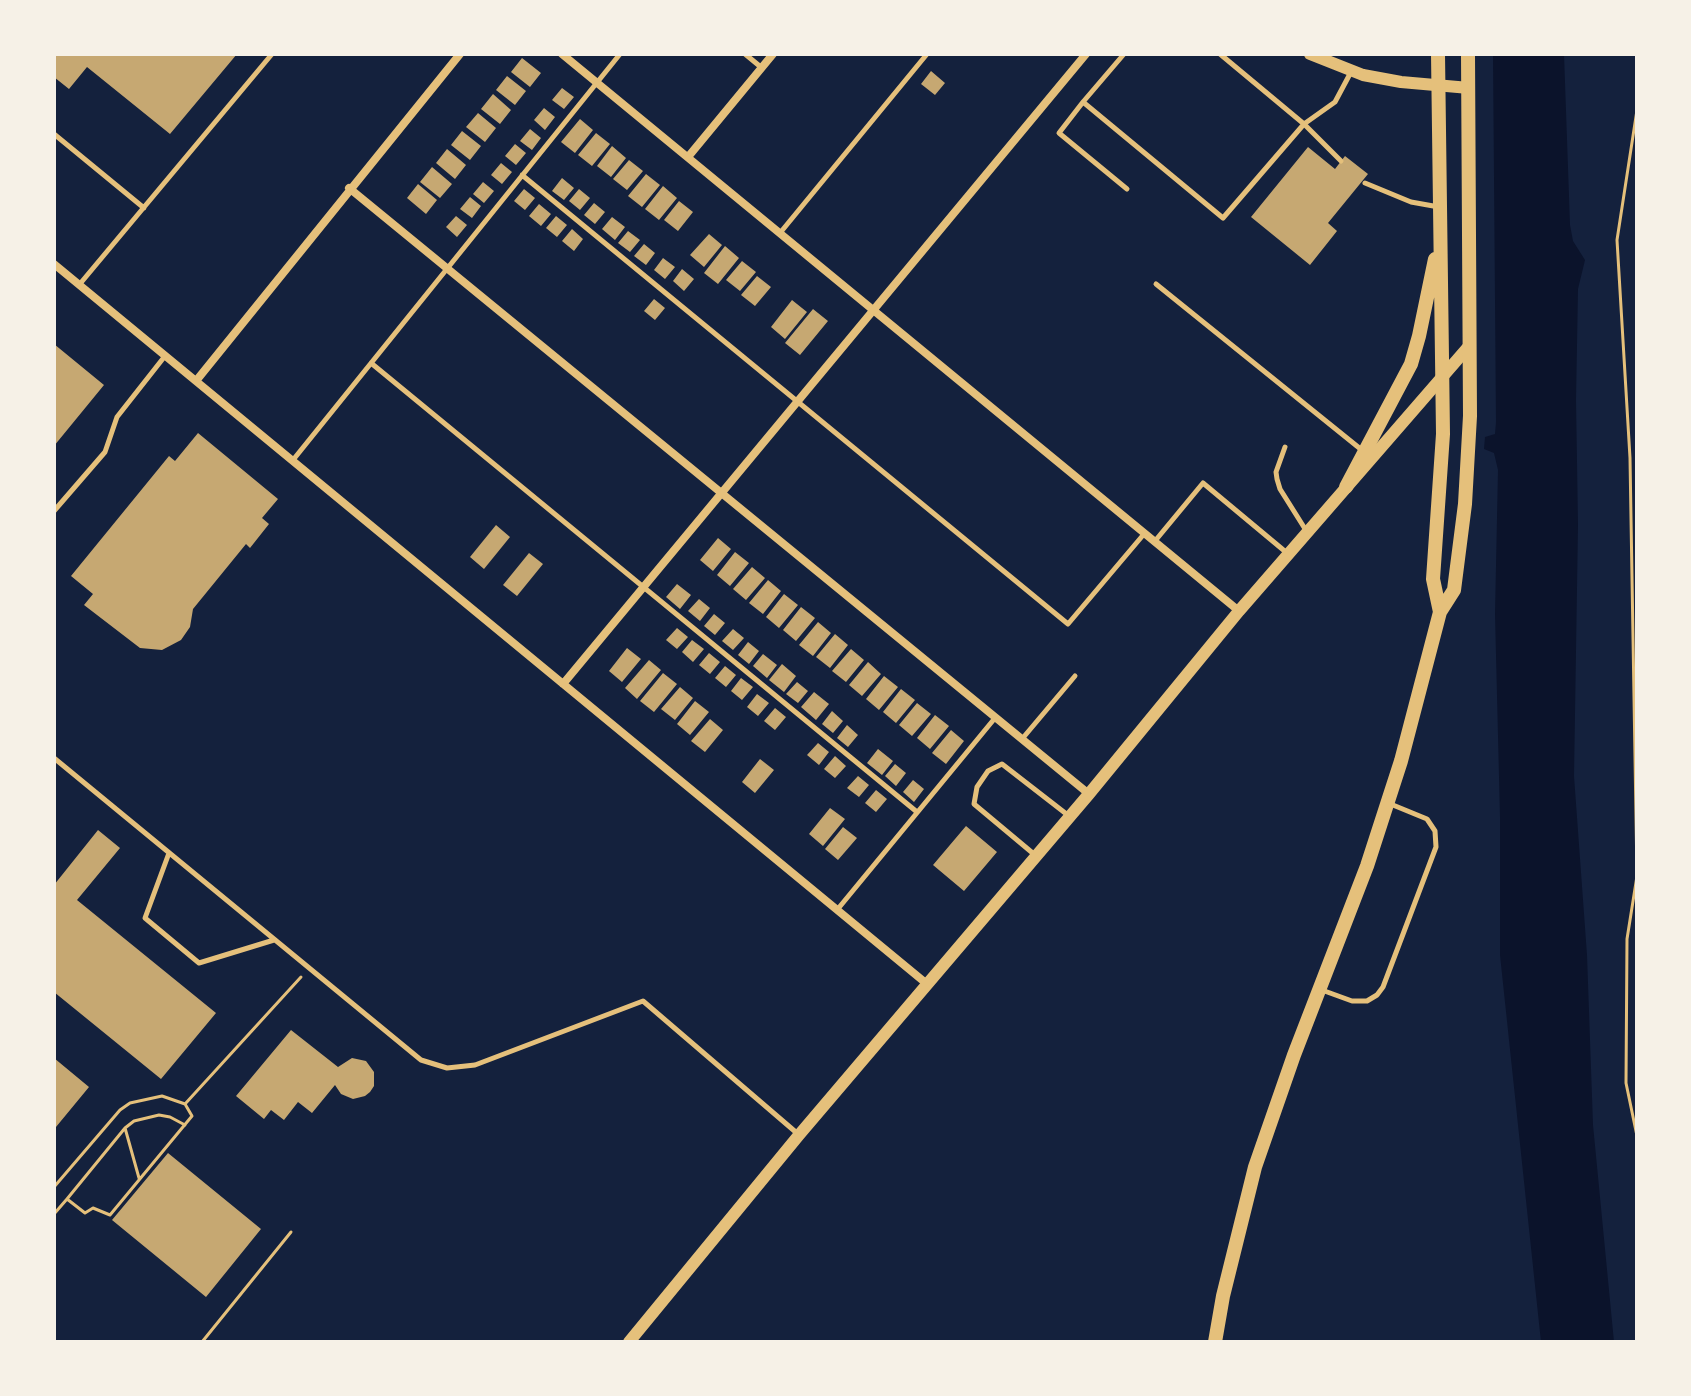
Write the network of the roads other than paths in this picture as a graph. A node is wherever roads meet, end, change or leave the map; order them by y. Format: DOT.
graph roads {
  1 [pos="272,54"];
  2 [pos="460,54"];
  3 [pos="562,54"];
  4 [pos="620,54"];
  5 [pos="745,54"];
  6 [pos="773,54"];
  7 [pos="927,54"];
  8 [pos="1086,54"];
  9 [pos="1124,54"];
  10 [pos="1220,54"];
  11 [pos="1310,54"];
  12 [pos="1438,54"];
  13 [pos="1468,54"];
  14 [pos="762,68"];
  15 [pos="1352,71"];
  16 [pos="596,83"];
  17 [pos="1438,85"];
  18 [pos="1469,88"];
  19 [pos="1083,102"];
  20 [pos="1304,124"];
  21 [pos="54,134"];
  22 [pos="688,157"];
  23 [pos="1341,161"];
  24 [pos="522,175"];
  25 [pos="1365,183"];
  26 [pos="349,188"];
  27 [pos="1127,189"];
  28 [pos="1439,207"];
  29 [pos="144,208"];
  30 [pos="780,233"];
  31 [pos="1439,235"];
  32 [pos="54,264"];
  33 [pos="447,268"];
  34 [pos="1156,284"];
  35 [pos="79,285"];
  36 [pos="873,311"];
  37 [pos="1470,345"];
  38 [pos="165,356"];
  39 [pos="371,363"];
  40 [pos="1442,378"];
  41 [pos="196,381"];
  42 [pos="798,402"];
  43 [pos="1285,447"];
  44 [pos="1368,456"];
  45 [pos="292,461"];
  46 [pos="1346,487"];
  47 [pos="722,493"];
  48 [pos="54,511"];
  49 [pos="1307,532"];
  50 [pos="1144,534"];
  51 [pos="1154,542"];
  52 [pos="1288,554"];
  53 [pos="644,587"];
  54 [pos="1239,611"];
  55 [pos="1440,612"];
  56 [pos="1075,676"];
  57 [pos="563,684"];
  58 [pos="996,717"];
  59 [pos="1022,739"];
  60 [pos="54,758"];
  61 [pos="1089,794"];
  62 [pos="1387,802"];
  63 [pos="917,812"];
  64 [pos="1070,817"];
  65 [pos="169,853"];
  66 [pos="1036,856"];
  67 [pos="837,910"];
  68 [pos="274,940"];
  69 [pos="927,984"];
  70 [pos="1319,989"];
  71 [pos="799,1135"];
  72 [pos="629,1342"];
  73 [pos="1215,1342"];
  1 -- 29 [label="lane"];
  2 -- 26 [label="street"];
  3 -- 16 [label="street"];
  4 -- 16 [label="lane"];
  5 -- 14 [label="lane"];
  6 -- 14 [label="street"];
  7 -- 30 [label="lane"];
  8 -- 36 [label="street"];
  9 -- 19 [label="lane"];
  10 -- 20 [label="lane"];
  11 -- 15 [label="street"];
  12 -- 17 [label="main road"];
  13 -- 18 [label="main road"];
  14 -- 22 [label="street"];
  15 -- 17 [label="street"];
  15 -- 20 [label="lane"];
  16 -- 22 [label="street"];
  16 -- 24 [label="lane"];
  17 -- 18 [label="street"];
  17 -- 28 [label="main road"];
  18 -- 37 [label="main road"];
  19 -- 20 [label="lane"];
  19 -- 27 [label="lane"];
  20 -- 23 [label="lane"];
  21 -- 29 [label="lane"];
  22 -- 30 [label="street"];
  24 -- 33 [label="lane"];
  24 -- 42 [label="lane"];
  25 -- 28 [label="lane"];
  26 -- 33 [label="street"];
  26 -- 41 [label="street"];
  28 -- 31 [label="main road"];
  29 -- 35 [label="lane"];
  30 -- 36 [label="street"];
  31 -- 40 [label="main road"];
  31 -- 44 [label="main road"];
  32 -- 35 [label="street"];
  33 -- 39 [label="lane"];
  33 -- 47 [label="street"];
  34 -- 44 [label="lane"];
  35 -- 38 [label="street"];
  36 -- 42 [label="street"];
  36 -- 50 [label="street"];
  37 -- 40 [label="street"];
  37 -- 55 [label="main road"];
  38 -- 41 [label="street"];
  38 -- 48 [label="lane"];
  39 -- 45 [label="lane"];
  39 -- 53 [label="lane"];
  40 -- 44 [label="street"];
  40 -- 55 [label="main road"];
  41 -- 45 [label="street"];
  42 -- 47 [label="street"];
  42 -- 50 [label="lane"];
  43 -- 49 [label="lane"];
  44 -- 46 [label="main road"];
  45 -- 57 [label="street"];
  46 -- 49 [label="street"];
  47 -- 53 [label="street"];
  47 -- 58 [label="street"];
  49 -- 52 [label="street"];
  50 -- 51 [label="street"];
  51 -- 52 [label="lane"];
  51 -- 54 [label="street"];
  52 -- 54 [label="street"];
  53 -- 57 [label="street"];
  53 -- 63 [label="lane"];
  54 -- 61 [label="street"];
  55 -- 62 [label="main road"];
  56 -- 59 [label="lane"];
  57 -- 67 [label="street"];
  58 -- 59 [label="street"];
  58 -- 63 [label="lane"];
  59 -- 61 [label="street"];
  60 -- 65 [label="lane"];
  61 -- 64 [label="street"];
  62 -- 70 [label="main road"];
  62 -- 70 [label="lane"];
  63 -- 67 [label="lane"];
  64 -- 66 [label="street"];
  64 -- 66 [label="lane"];
  65 -- 68 [label="lane"];
  65 -- 68 [label="lane"];
  66 -- 69 [label="street"];
  67 -- 69 [label="street"];
  68 -- 71 [label="lane"];
  69 -- 71 [label="street"];
  70 -- 73 [label="main road"];
  71 -- 72 [label="street"];
}
